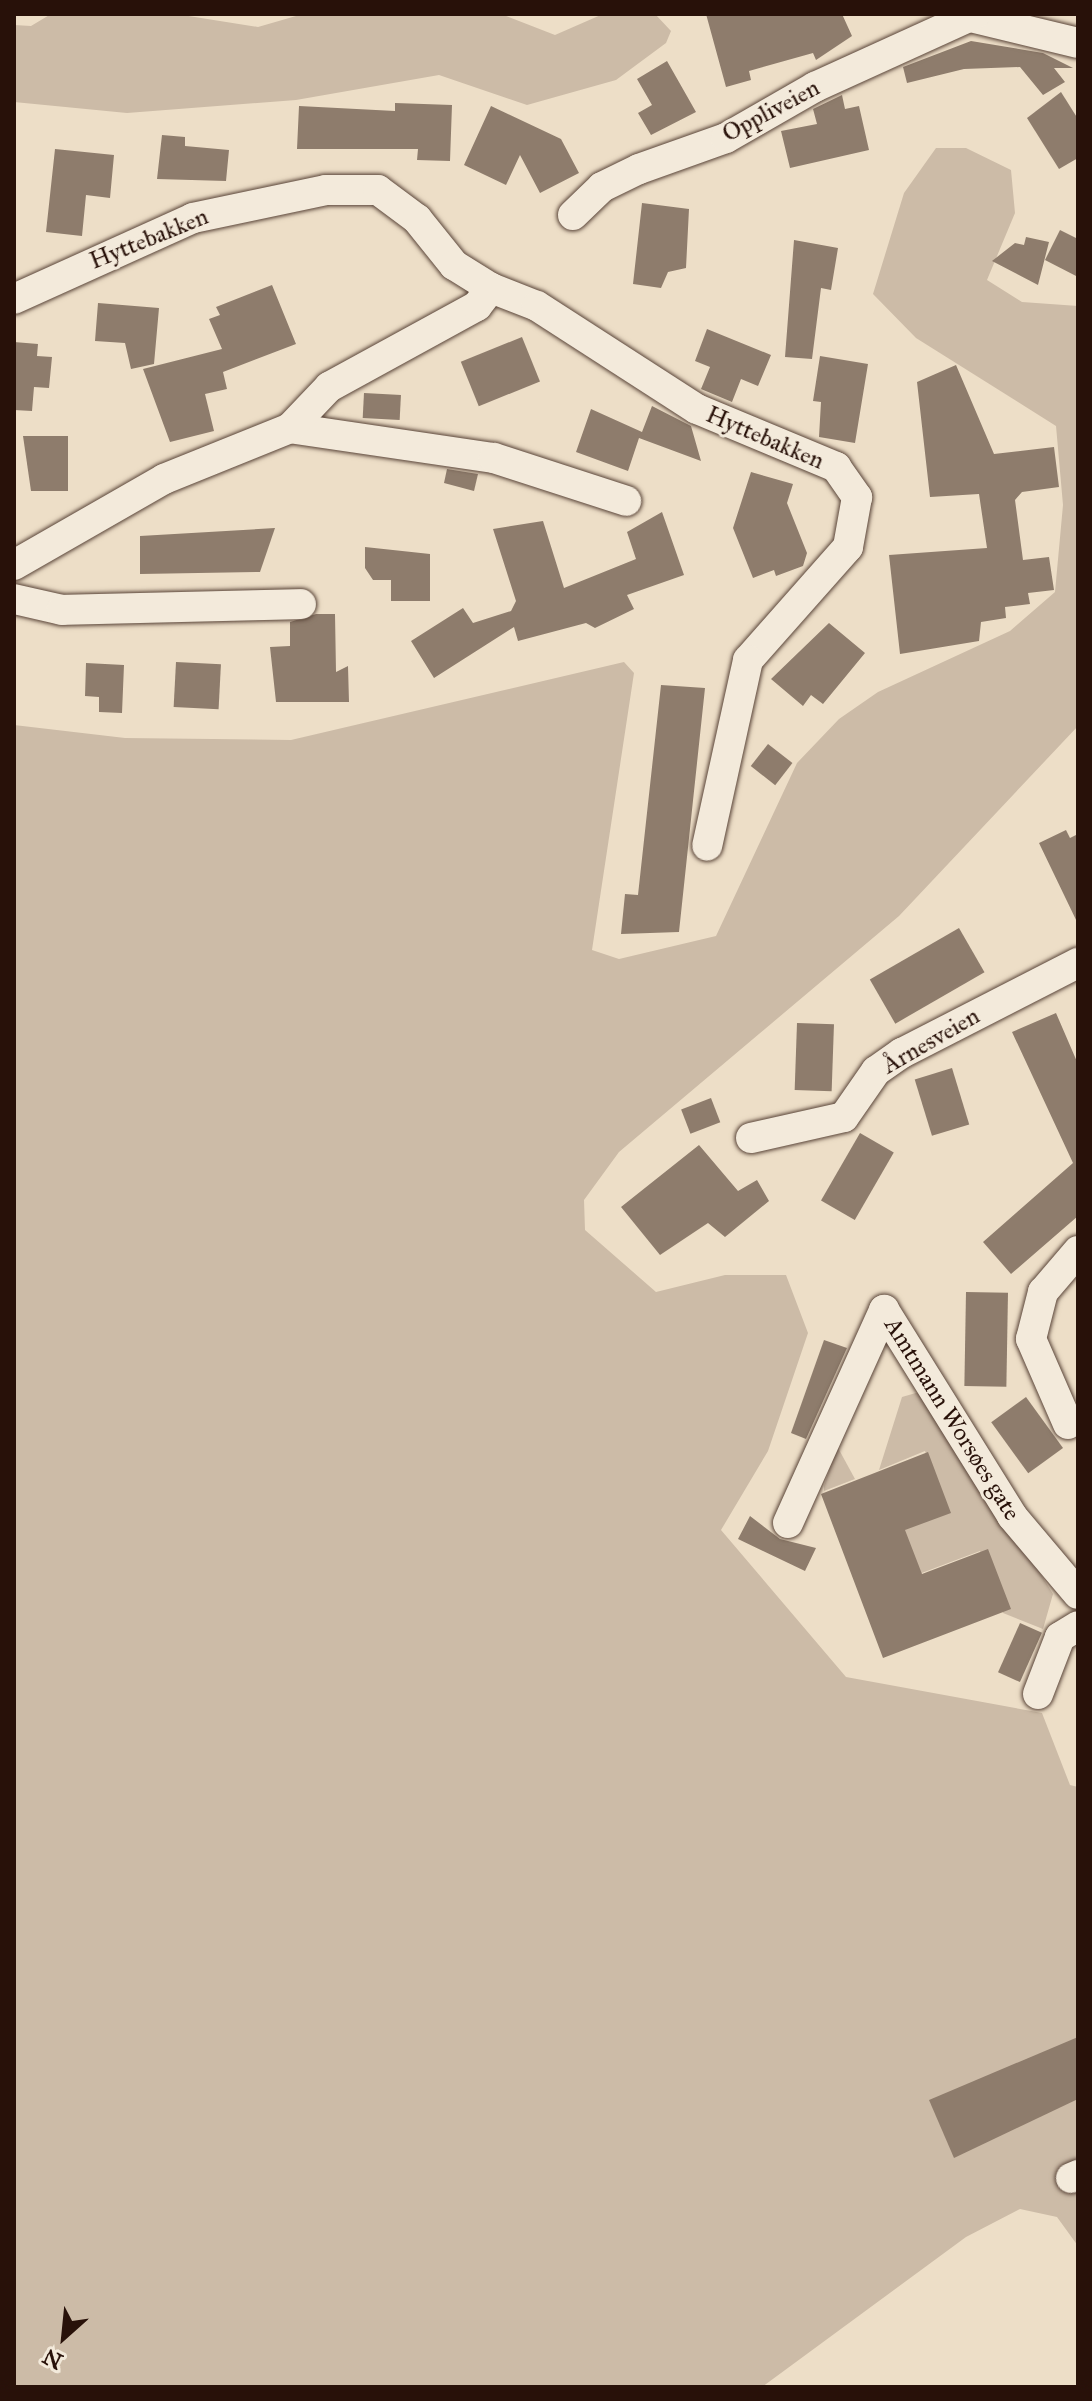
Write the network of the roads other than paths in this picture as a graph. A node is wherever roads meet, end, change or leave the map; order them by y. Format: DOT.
graph roads {
  1 [pos="967,16"];
  2 [pos="1078,43"];
  3 [pos="573,215"];
  4 [pos="491,288"];
  5 [pos="14,299"];
  6 [pos="290,428"];
  7 [pos="626,501"];
  8 [pos="14,565"];
  9 [pos="14,599"];
  10 [pos="301,604"];
  11 [pos="707,846"];
  12 [pos="1078,963"];
  13 [pos="751,1138"];
  14 [pos="1078,1251"];
  15 [pos="1068,1424"];
  16 [pos="788,1523"];
  17 [pos="1078,1594"];
  18 [pos="1078,1626"];
  19 [pos="1038,1694"];
  1 -- 2 [label="street"];
  1 -- 3 [label="street, Oppliveien"];
  4 -- 5 [label="street, Hyttebakken"];
  4 -- 6 [label="street"];
  4 -- 11 [label="street, Hyttebakken"];
  6 -- 7 [label="street"];
  6 -- 8 [label="street"];
  9 -- 10 [label="street"];
  12 -- 13 [label="street, Årnesveien"];
  14 -- 15 [label="street"];
  16 -- 17 [label="street, Amtmann Worsøes gate"];
  18 -- 19 [label="street"];
}
